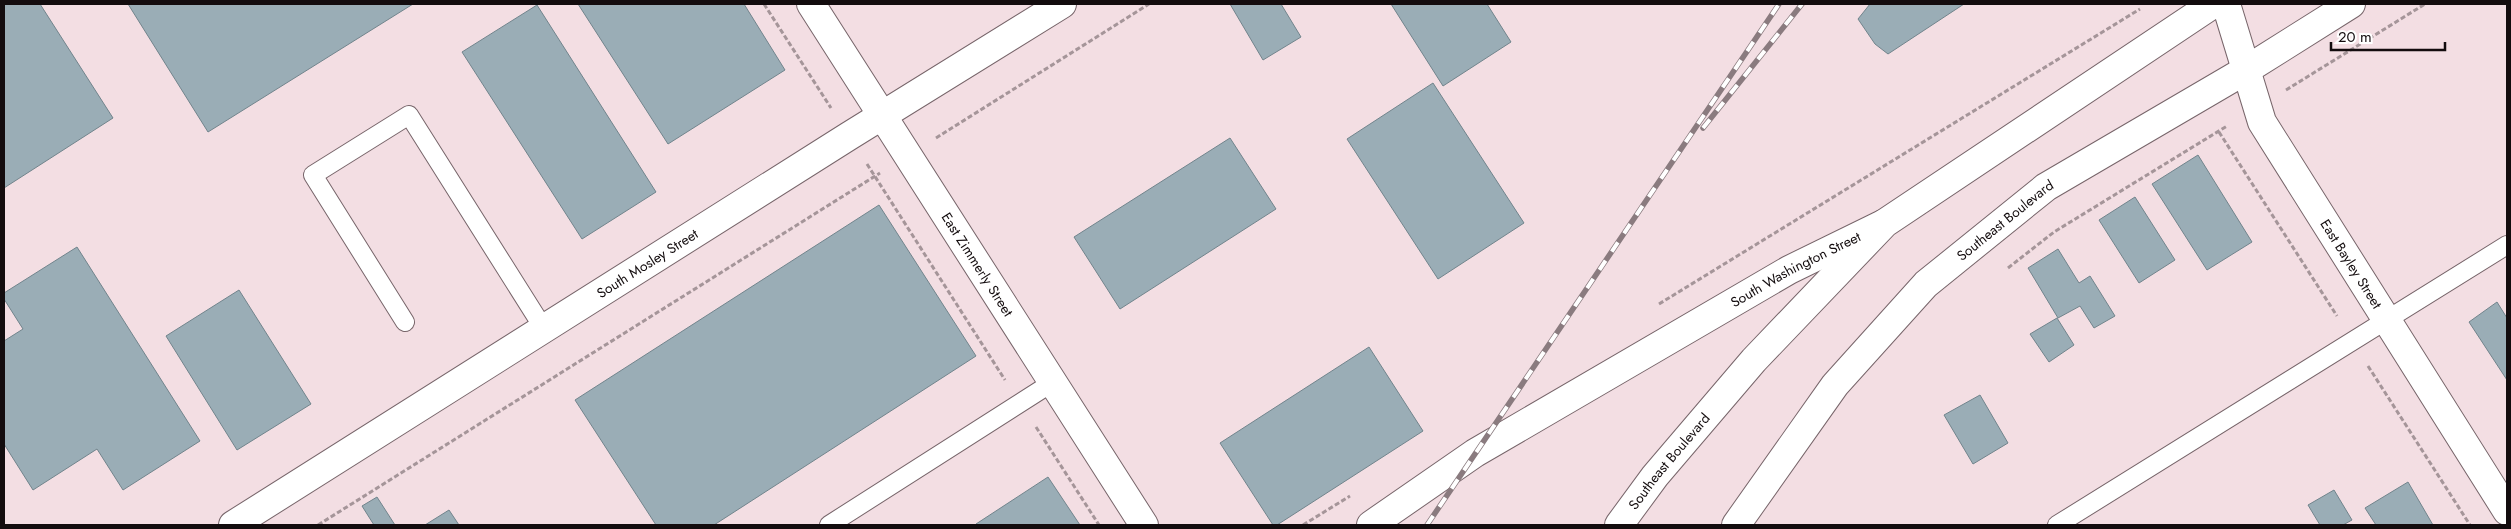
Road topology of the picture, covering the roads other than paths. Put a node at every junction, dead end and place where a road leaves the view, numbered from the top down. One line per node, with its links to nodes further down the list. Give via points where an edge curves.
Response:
1 (812, 4): 7 (street, East Zimmerly Street)
2 (1062, 4): 7 (street, South Mosley Street)
3 (2213, 4): 8 (street, South Washington Street)
4 (2226, 4): 6 (street, East Bayley Street)
5 (2352, 4): 6 (street, Southeast Boulevard)
6 (2246, 70): 10 (street, East Bayley Street, via 2262,122); 15 (street, Southeast Boulevard, via 2046,187 1926,284 1835,385)
7 (883, 114): 12 (street, South Mosley Street); 13 (street, East Zimmerly Street)
8 (1885, 223): 19 (street, South Washington Street, via 1789,270 1492,443); 20 (street, Southeast Boulevard, via 1754,360)
9 (2507, 245): 10 (lane)
10 (2387, 320): 14 (street, East Bayley Street); 21 (lane)
11 (405, 322): 12 (lane, via 313,175 409,115)
12 (544, 329): 16 (street, South Mosley Street)
13 (1053, 382): 17 (lane); 18 (street, East Zimmerly Street)
14 (2507, 511)
15 (1736, 522)
16 (233, 525)
17 (828, 525)
18 (1144, 525)
19 (1371, 525)
20 (1619, 525)
21 (2057, 525)

